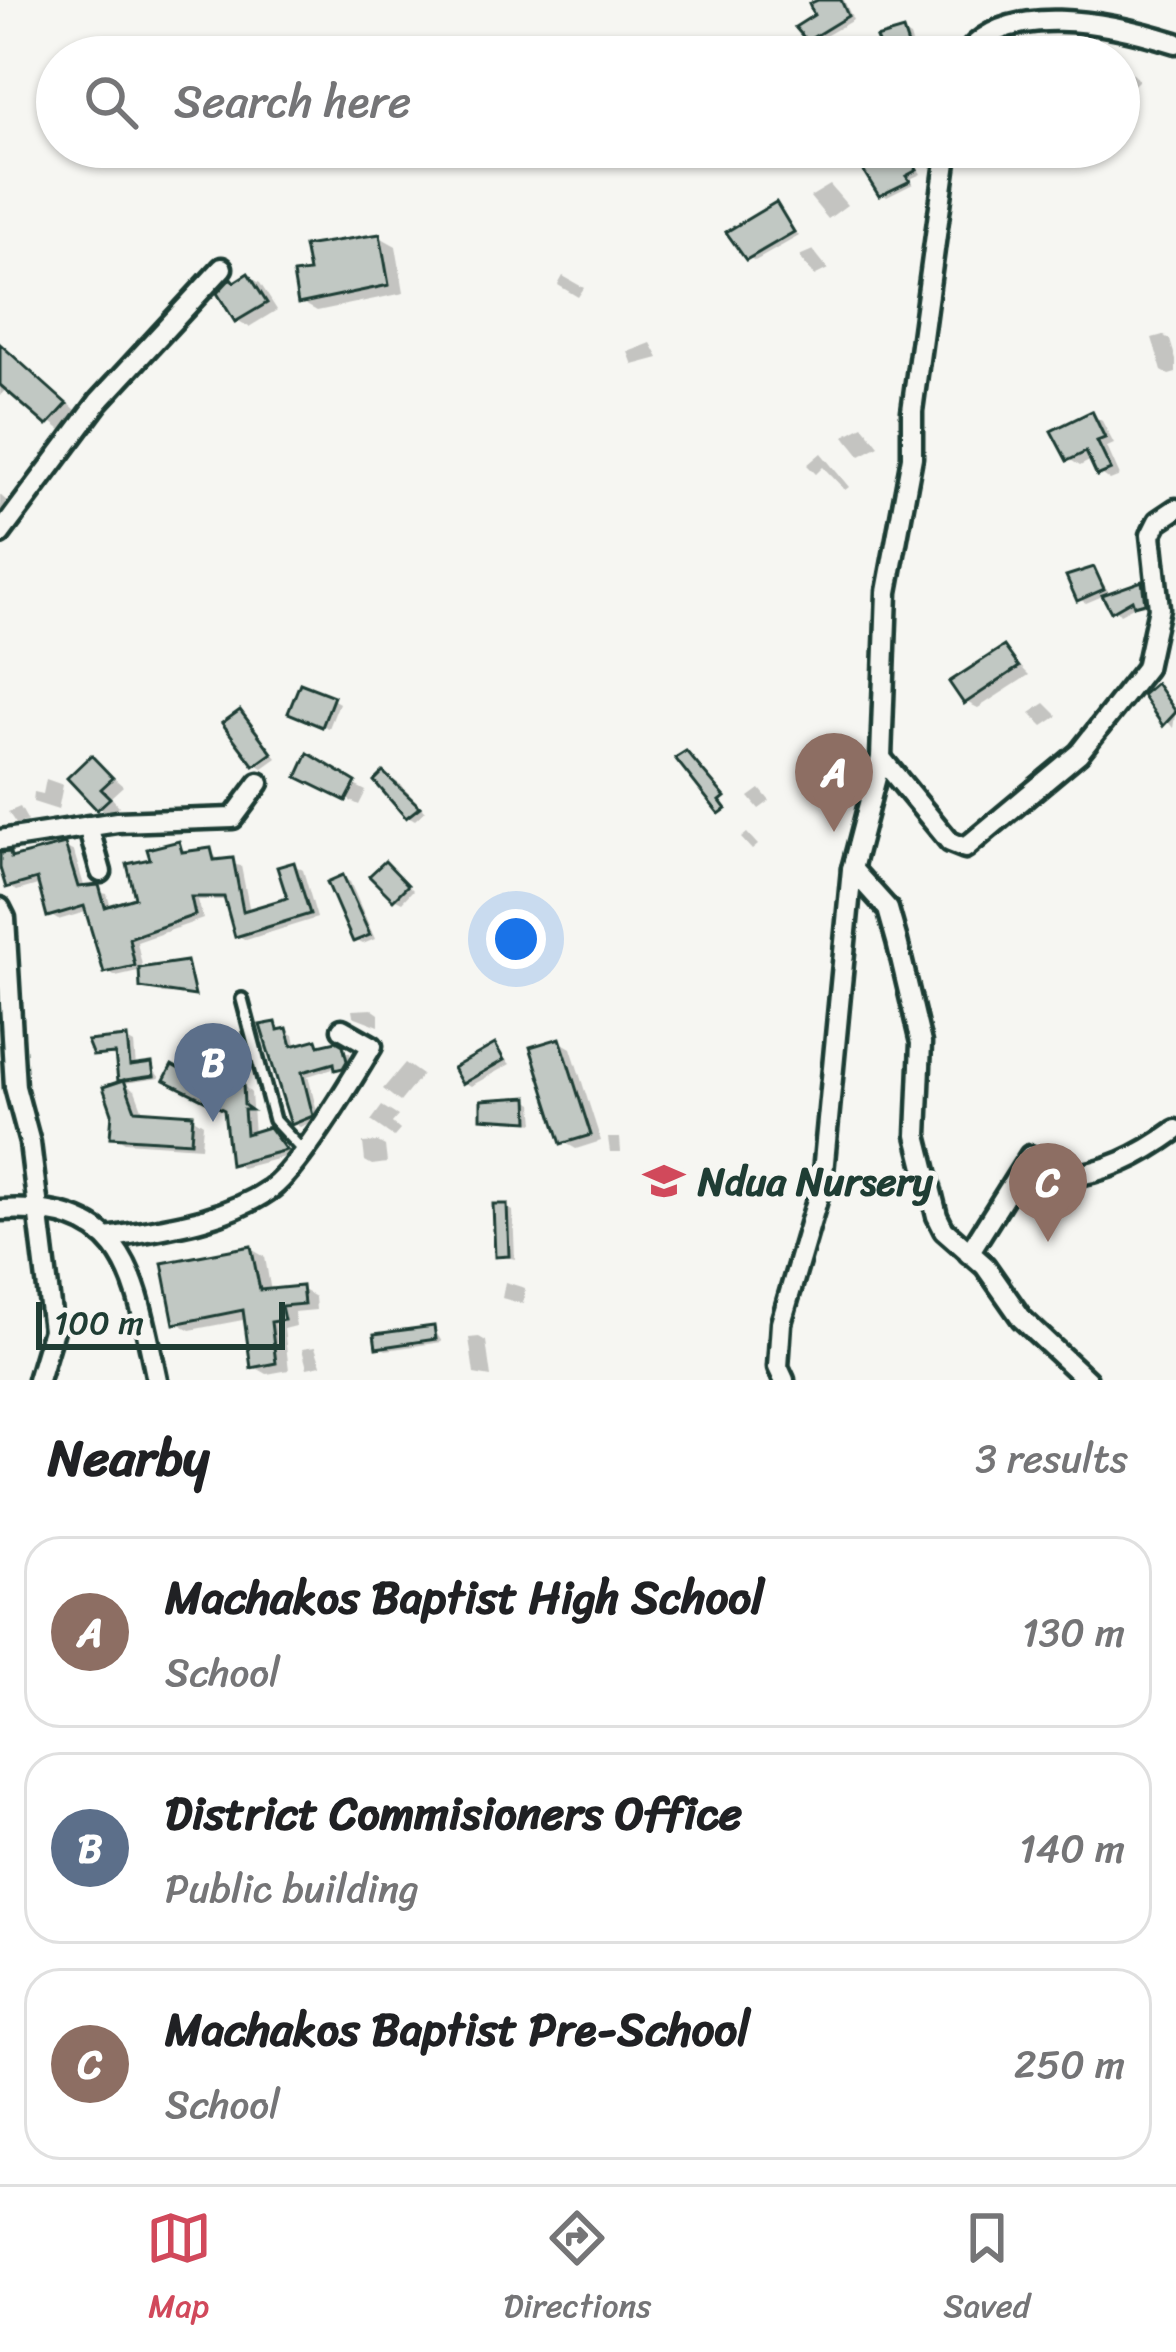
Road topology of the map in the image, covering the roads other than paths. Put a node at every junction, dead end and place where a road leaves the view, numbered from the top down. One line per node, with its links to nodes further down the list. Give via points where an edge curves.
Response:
1 (1029, 3): 2 (street, via 990,20); 3 (street)
2 (979, 36)
3 (1176, 44)
4 (945, 168): 8 (street, via 912,457 887,592)
5 (222, 268): 7 (street, via 99,401)
6 (1176, 509): 8 (street, via 1151,535 1159,608 1146,668 1079,753 999,825 965,848 950,842)
7 (0, 534)
8 (881, 758): 12 (street)
9 (259, 783): 10 (street, via 233,818)
10 (88, 826): 11 (street); 13 (street)
11 (0, 840)
12 (852, 869): 23 (street, via 888,909 921,1042 917,1135 937,1216); 26 (street, via 822,1184 781,1323)
13 (101, 872)
14 (0, 908): 15 (street)
15 (3, 956): 20 (street)
16 (242, 999): 19 (lane, via 274,1120)
17 (342, 1029): 19 (street, via 372,1046)
18 (1176, 1130): 23 (street, via 1098,1173 1061,1178 1030,1156)
19 (302, 1149): 22 (street, via 273,1189 212,1218)
20 (34, 1208): 21 (street); 22 (street, via 89,1220); 24 (street, via 52,1330)
21 (0, 1210)
22 (108, 1238): 25 (street, via 140,1302)
23 (968, 1253): 27 (street)
24 (38, 1380)
25 (157, 1380)
26 (784, 1380)
27 (1087, 1380)

